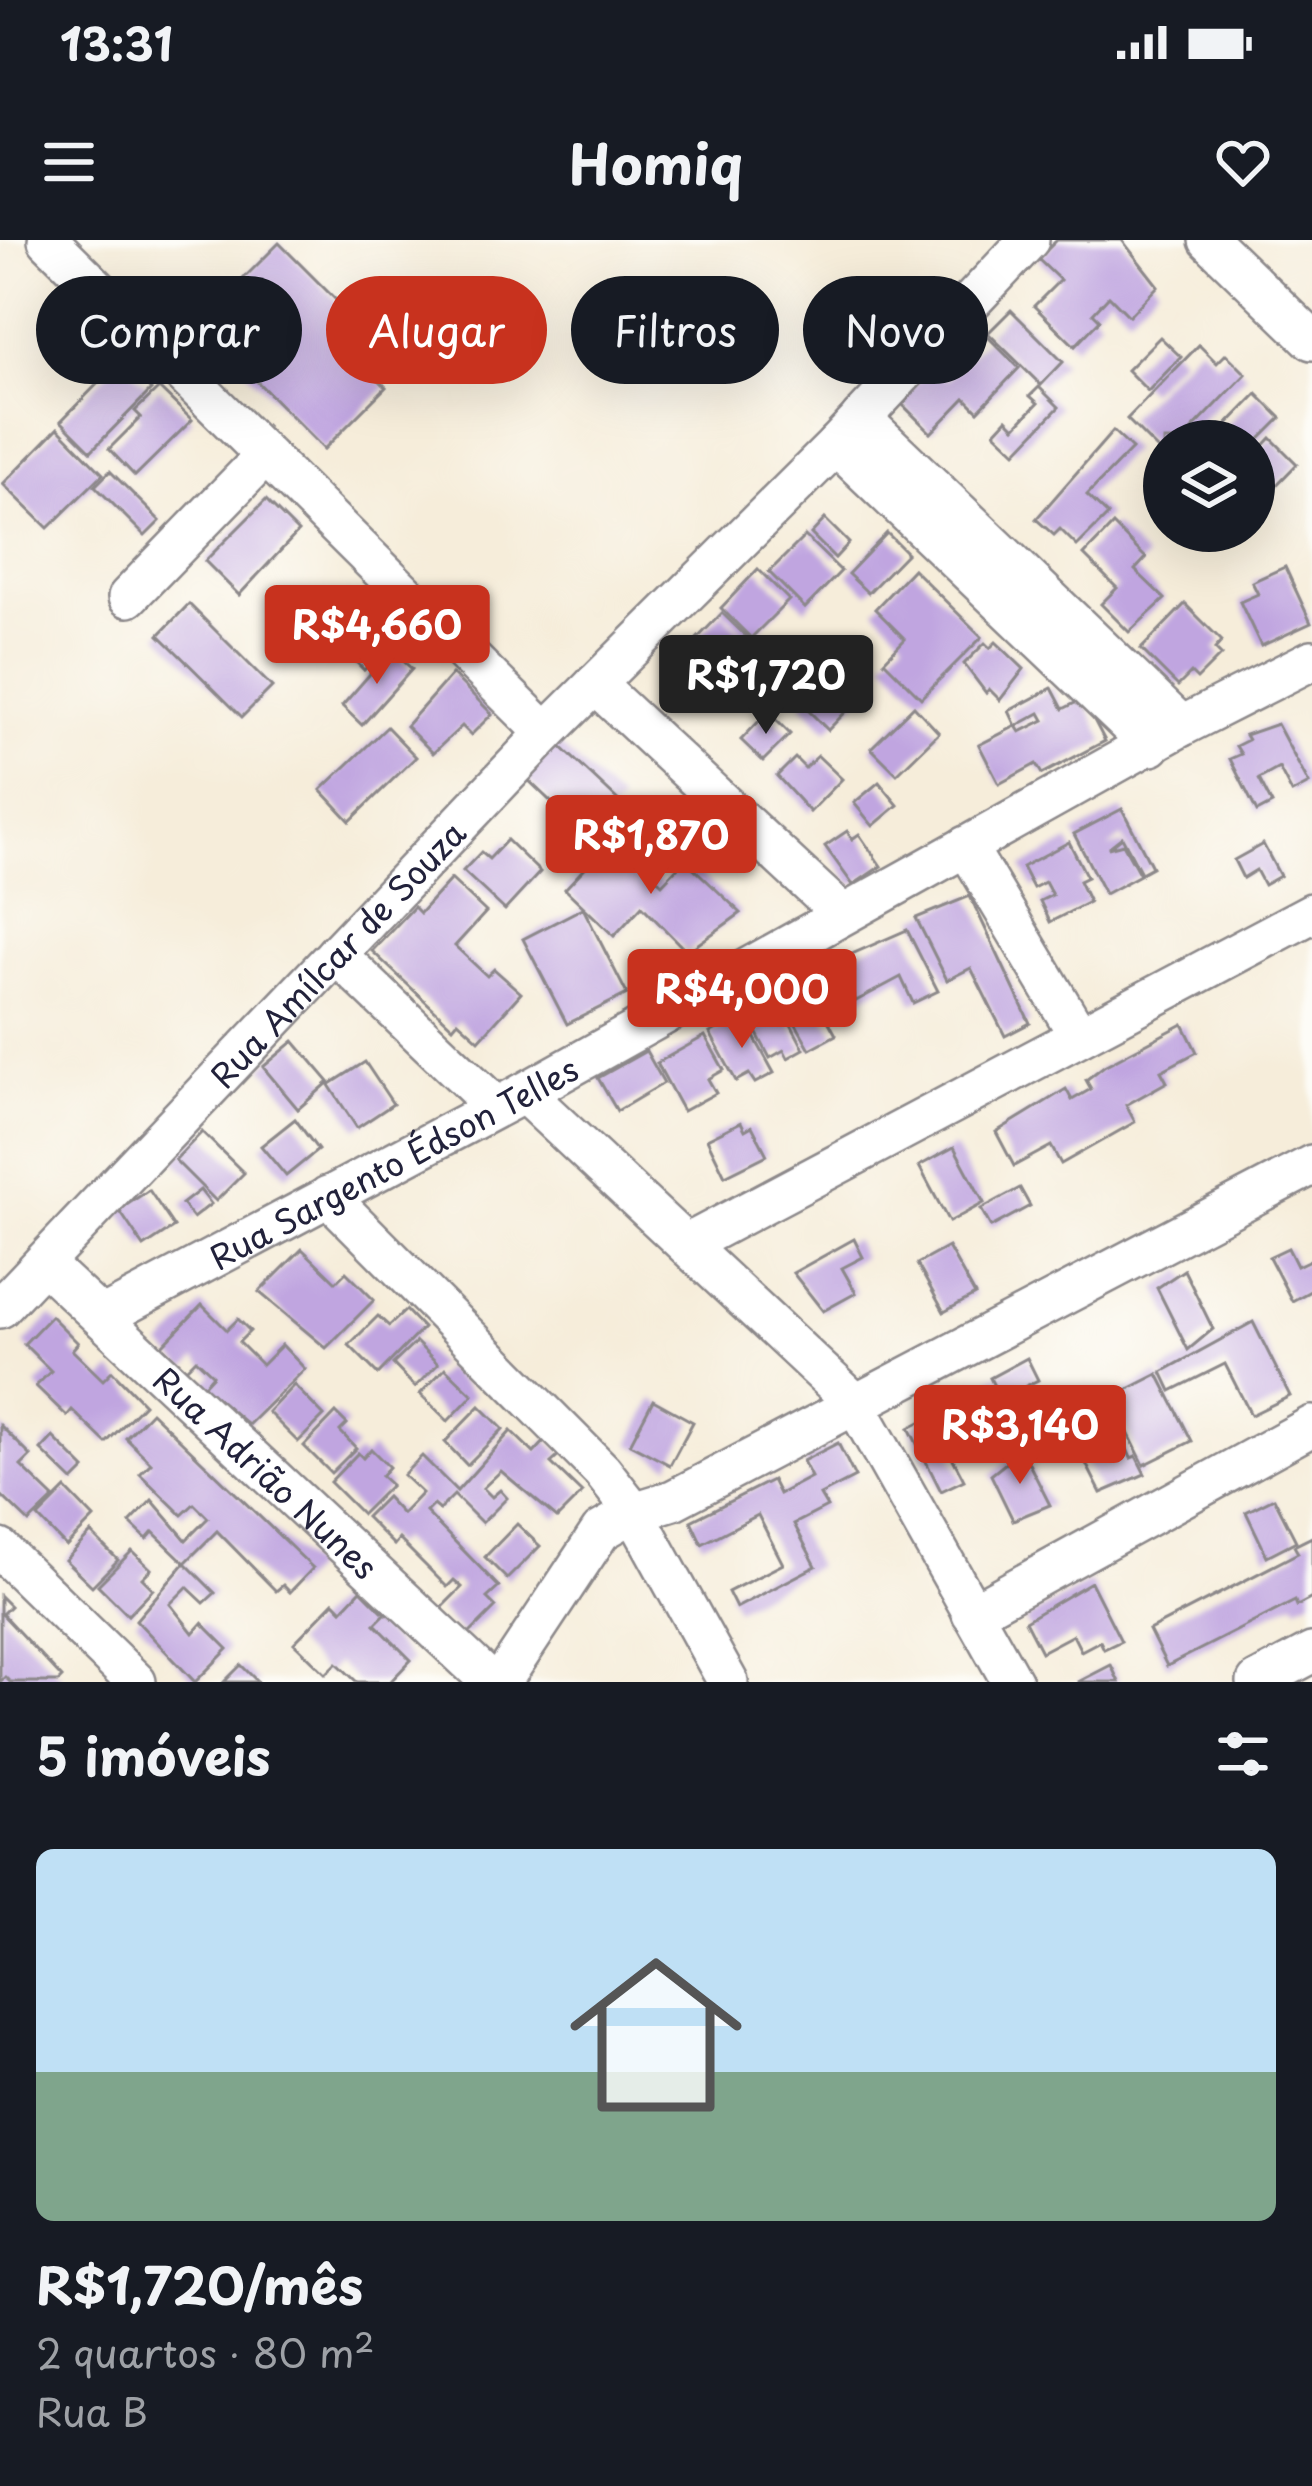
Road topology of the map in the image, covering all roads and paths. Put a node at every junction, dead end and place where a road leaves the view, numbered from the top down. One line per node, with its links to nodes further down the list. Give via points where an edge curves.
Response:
1 (48, 240): 6 (street)
2 (1030, 240): 5 (street, Rua Amílcar de Souza)
3 (1220, 243): 4 (street)
4 (1312, 340)
5 (849, 431): 9 (street, Rua Amílcar de Souza); 11 (street)
6 (265, 456): 7 (street); 10 (street)
7 (128, 597)
8 (1312, 660): 11 (street, Rua Sargento Édson Telles)
9 (595, 684): 10 (street, Rua Amílcar de Souza); 14 (street)
10 (546, 733): 15 (street, Rua Amílcar de Souza)
11 (1166, 736): 12 (street, Rua Sargento Édson Telles)
12 (966, 846): 14 (street, Rua Sargento Édson Telles); 16 (street)
13 (1312, 913): 16 (street)
14 (842, 914): 17 (street, Rua Sargento Édson Telles)
15 (336, 954): 17 (street); 21 (street, Rua Amílcar de Souza)
16 (1078, 1034): 20 (street)
17 (510, 1100): 19 (street, Rua Sargento Édson Telles); 20 (street)
18 (1312, 1165): 24 (street)
19 (328, 1196): 23 (street, Rua Sargento Édson Telles); 26 (street)
20 (689, 1243): 24 (street)
21 (43, 1262): 22 (street, Rua Amílcar de Souza); 23 (street, Rua Adrião Nunes)
22 (0, 1308)
23 (102, 1317): 31 (street, Rua Adrião Nunes)
24 (854, 1402): 26 (street, via 674,1500); 28 (street)
25 (1312, 1426): 28 (street)
26 (634, 1512): 32 (street, via 601,1531); 33 (street)
27 (0, 1549): 30 (street)
28 (972, 1612): 34 (street)
29 (1312, 1653): 35 (street)
30 (136, 1682)
31 (491, 1682)
32 (501, 1682)
33 (728, 1682)
34 (1012, 1682)
35 (1257, 1682)

